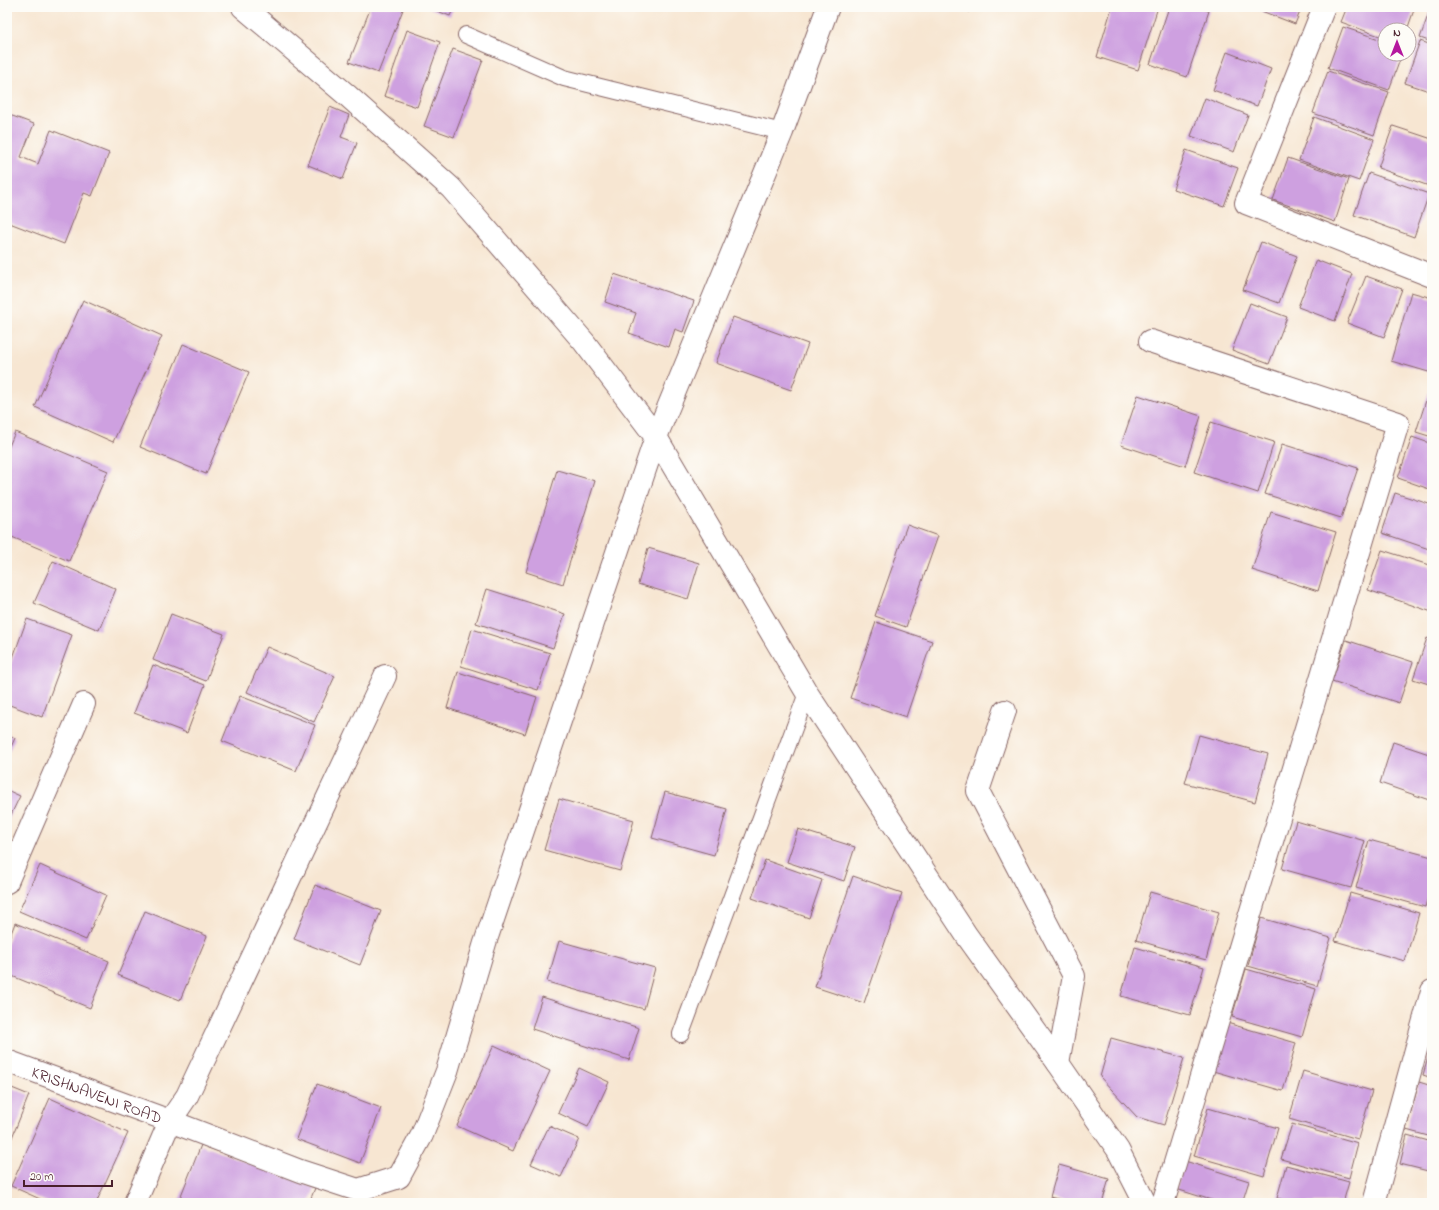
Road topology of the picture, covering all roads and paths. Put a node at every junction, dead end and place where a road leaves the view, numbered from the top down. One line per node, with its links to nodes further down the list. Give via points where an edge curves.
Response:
1 (243, 7): 8 (street, via 451,188 584,342)
2 (828, 7): 5 (street)
3 (1324, 7): 6 (street, via 1246,202)
4 (466, 35): 5 (lane, via 564,78)
5 (782, 132): 8 (street)
6 (1431, 274)
7 (1150, 341): 21 (street, via 1398,423)
8 (656, 437): 10 (street); 18 (street, via 488,935 447,1071 422,1135 399,1177 358,1190 300,1171)
9 (385, 676): 18 (street, via 187,1096)
10 (807, 693): 15 (lane); 17 (street, via 967,936)
11 (84, 704): 13 (street)
12 (1005, 711): 17 (street, via 978,791 1074,976)
13 (7, 882)
14 (1432, 991): 22 (street)
15 (681, 1034)
16 (7, 1061): 18 (street, KRISHNAVENI ROAD)
17 (1058, 1063): 20 (street, via 1118,1150)
18 (170, 1121): 19 (street, KRISHNAVENI ROAD)
19 (136, 1203)
20 (1144, 1203)
21 (1163, 1203)
22 (1374, 1203)

